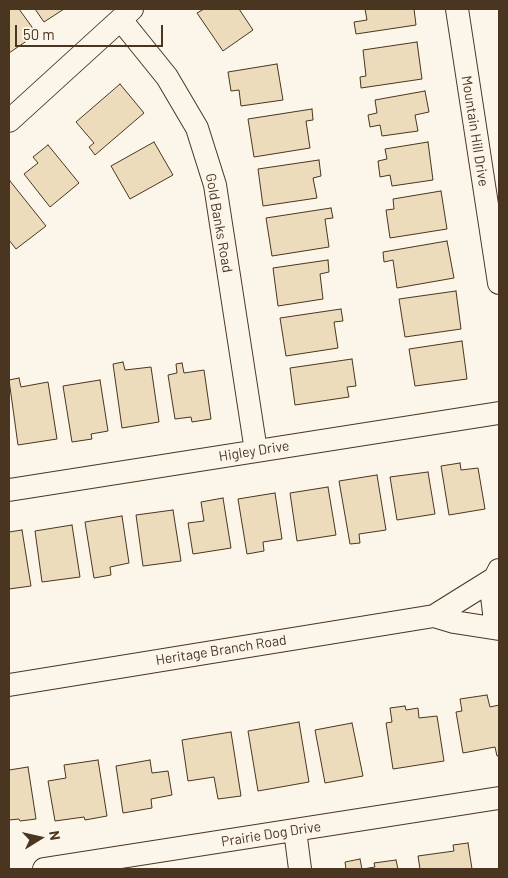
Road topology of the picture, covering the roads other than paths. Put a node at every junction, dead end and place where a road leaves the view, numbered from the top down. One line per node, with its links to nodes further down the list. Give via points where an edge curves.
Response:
1 (456, 9): 4 (street, Mountain Hill Drive)
2 (127, 14): 3 (street); 6 (street, Gold Banks Road, via 197,128 215,185)
3 (9, 121)
4 (499, 283)
5 (499, 413): 6 (street, Higley Drive)
6 (256, 451): 7 (street, Higley Drive)
7 (9, 490)
8 (497, 574): 9 (street, Heritage Branch Road); 10 (street, via 492,596)
9 (434, 616): 11 (street, Heritage Branch Road); 12 (street, Heritage Branch Road)
10 (499, 624)
11 (499, 629)
12 (9, 685)
13 (499, 798): 14 (street, Prairie Dog Drive)
14 (294, 830): 15 (street, Prairie Dog Drive); 16 (street)
15 (44, 869)
16 (300, 869)

